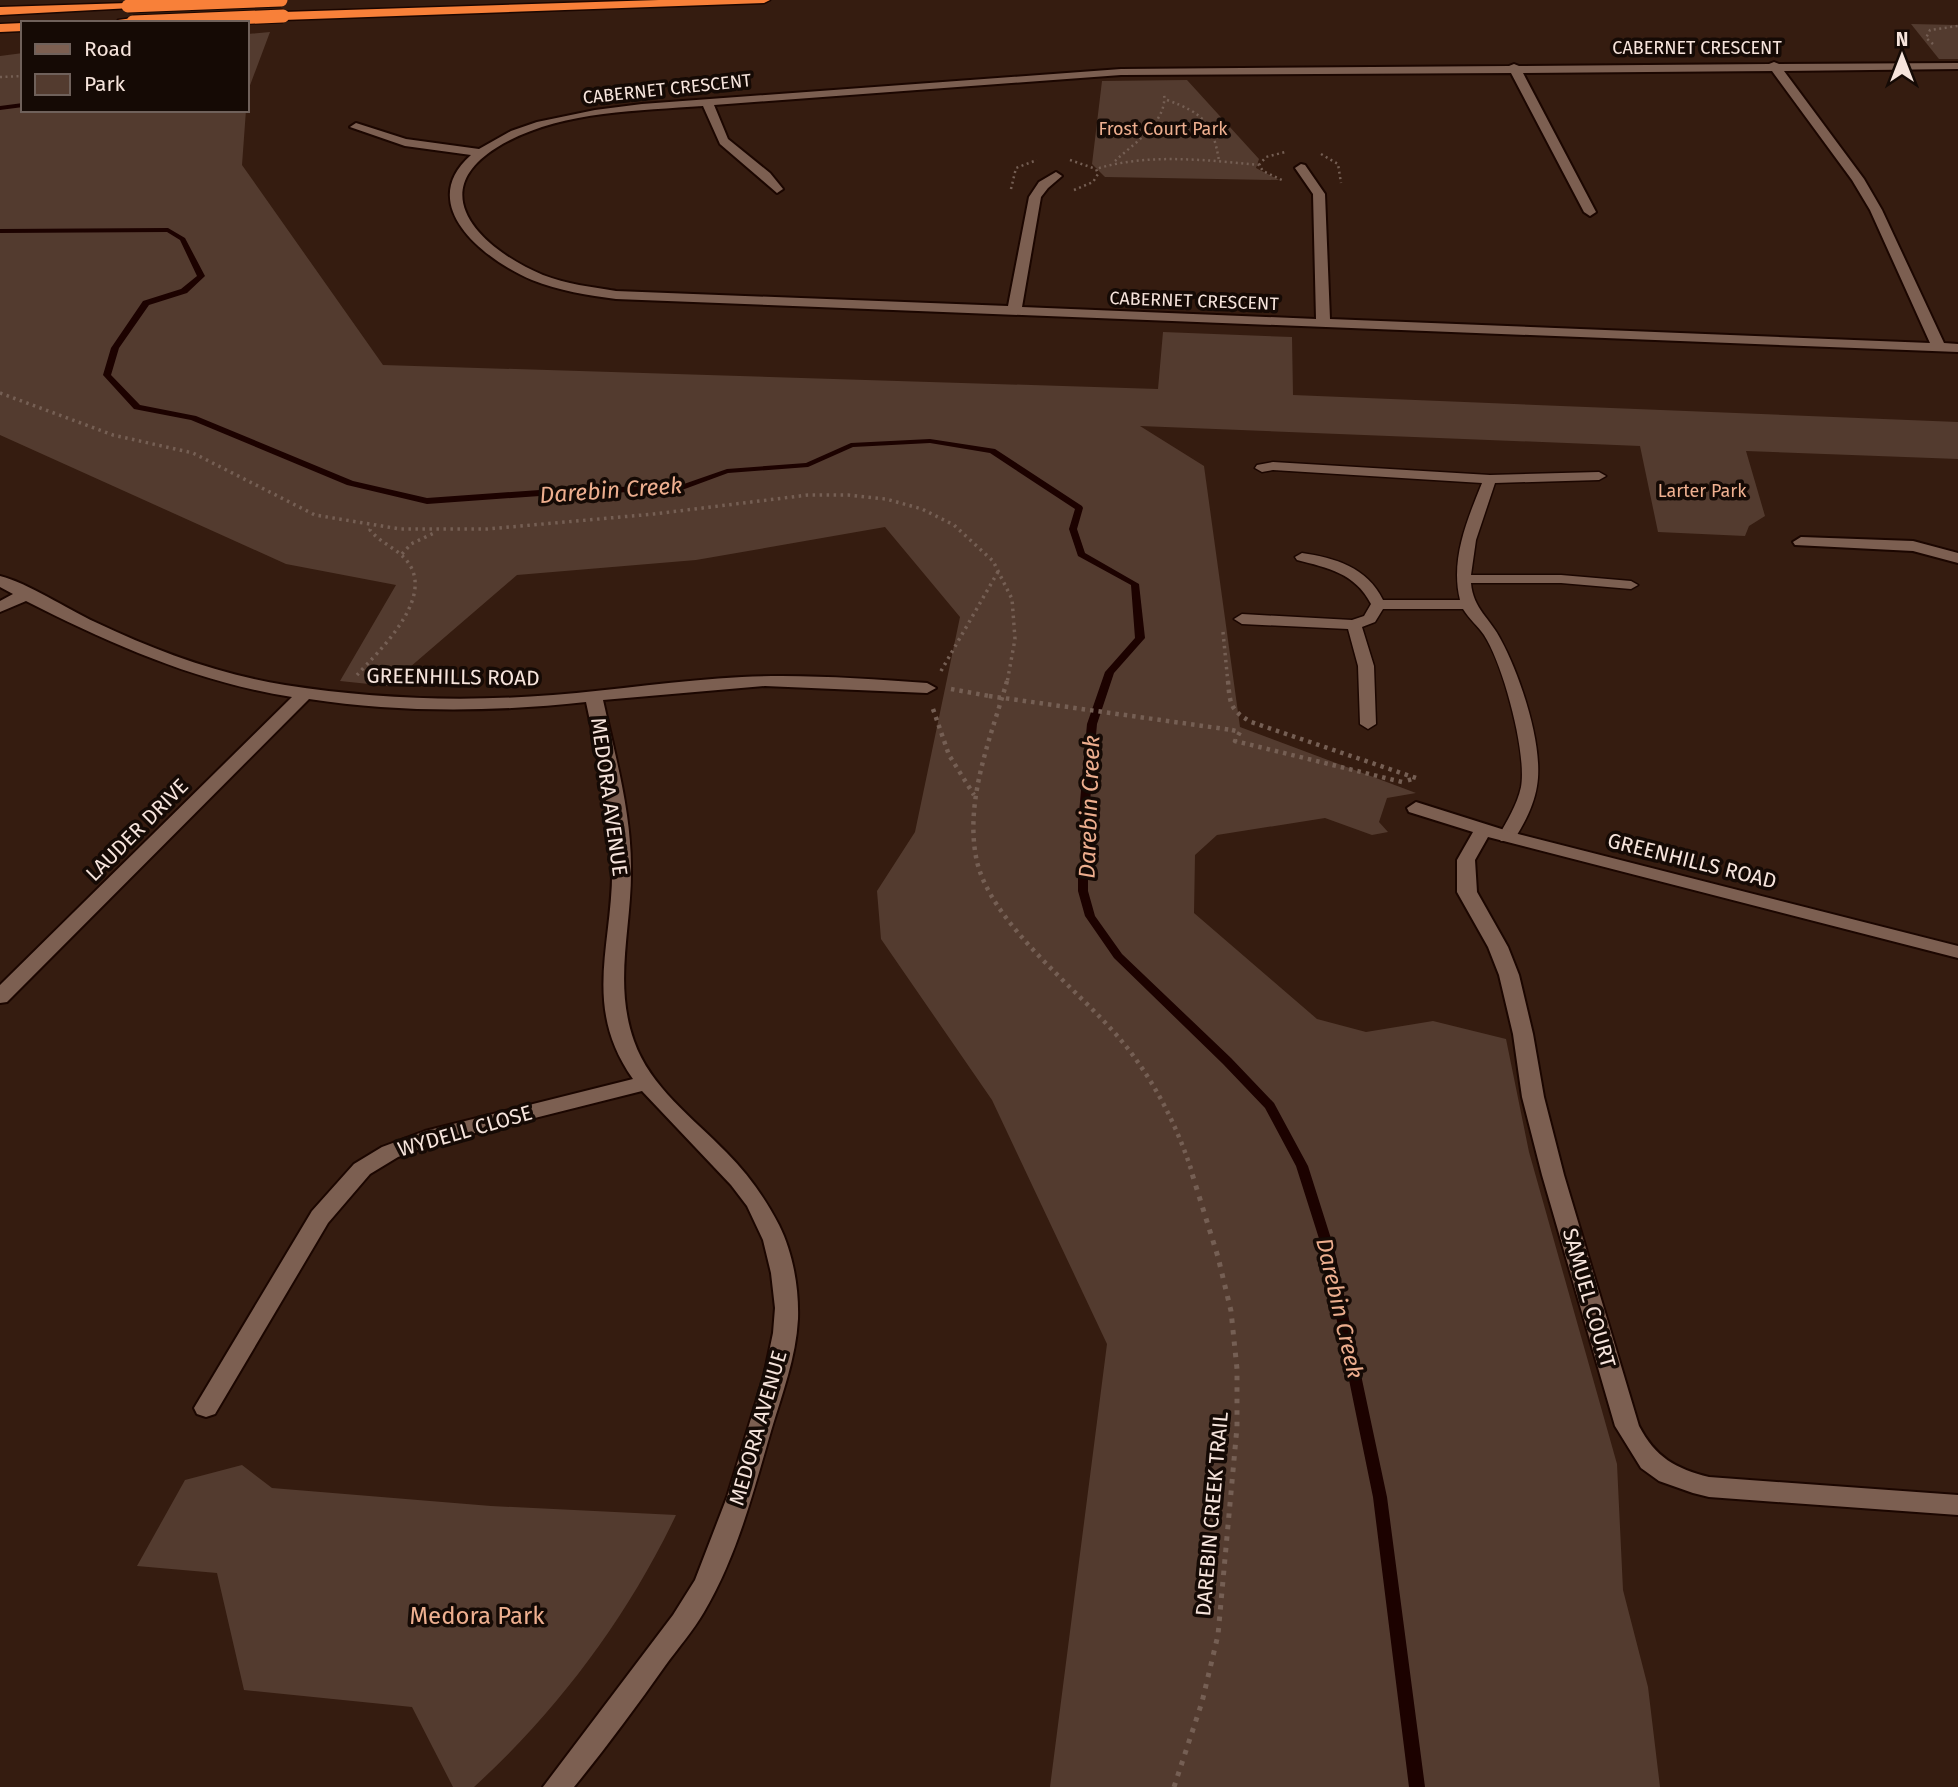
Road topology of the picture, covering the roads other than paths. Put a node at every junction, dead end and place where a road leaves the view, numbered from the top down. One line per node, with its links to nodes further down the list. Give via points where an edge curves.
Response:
1 (282, 0): 3 (highway, bridge)
2 (764, 0): 4 (highway, bridge)
3 (0, 11)
4 (159, 21)
5 (21, 27): 6 (highway)
6 (0, 28)
7 (1774, 65): 8 (street, CABERNET CRESCENT); 9 (street, CABERNET CRESCENT); 19 (street, via 1858,179)
8 (1958, 66)
9 (1514, 68): 10 (street, CABERNET CRESCENT, via 1109,72); 16 (street)
10 (707, 102): 12 (street, CABERNET CRESCENT, via 583,115 531,129); 15 (street, via 727,145 761,169)
11 (356, 127): 12 (street, via 405,142)
12 (481, 153): 17 (street, CABERNET CRESCENT, via 456,180 454,204 461,216 522,271 565,286 647,298)
13 (1301, 168): 18 (street, via 1319,194)
14 (1056, 176): 17 (street, via 1035,197)
15 (777, 189)
16 (1590, 212)
17 (1014, 312): 18 (street, CABERNET CRESCENT)
18 (1323, 324): 19 (street, CABERNET CRESCENT)
19 (1939, 347): 20 (street, CABERNET CRESCENT)
20 (1958, 348)
21 (1262, 468): 23 (lane)
22 (1598, 476): 23 (lane)
23 (1490, 479): 27 (lane, via 1468,537)
24 (1801, 542): 26 (street, via 1913,546)
25 (1302, 557): 31 (lane, via 1341,566 1373,591)
26 (1958, 558)
27 (1464, 579): 29 (lane); 32 (lane)
28 (0, 581): 30 (street, GREENHILLS ROAD)
29 (1631, 585)
30 (26, 594): 33 (street); 37 (street, GREENHILLS ROAD, via 110,637 168,660 242,682)
31 (1378, 604): 32 (lane); 35 (lane, via 1370,619)
32 (1468, 605): 42 (lane, via 1494,639 1521,718 1530,778 1525,803)
33 (0, 607)
34 (1242, 619): 35 (lane)
35 (1354, 625): 39 (lane, via 1366,666)
36 (935, 688): 38 (street, GREENHILLS ROAD, via 744,682)
37 (304, 693): 38 (street, GREENHILLS ROAD, via 410,704); 44 (street, LAUDER DRIVE)
38 (594, 697): 45 (street, MEDORA AVENUE, via 622,861 611,968 613,1005 625,1045)
39 (1368, 724)
40 (1416, 808): 41 (street, GREENHILLS ROAD)
41 (1483, 830): 42 (street, GREENHILLS ROAD); 47 (street, SAMUEL COURT, via 1466,860 1467,892 1508,975 1553,1175 1637,1449 1656,1470 1675,1480 1709,1487)
42 (1507, 837): 43 (street, GREENHILLS ROAD)
43 (1958, 953)
44 (0, 997)
45 (645, 1083): 46 (street, WYDELL CLOSE, via 433,1136 390,1152 362,1169 320,1217); 48 (street, MEDORA AVENUE, via 732,1170 753,1199 770,1229 784,1275 786,1320 778,1368 741,1489 722,1548 695,1604 612,1720)
46 (206, 1408)
47 (1958, 1505)
48 (557, 1787)

